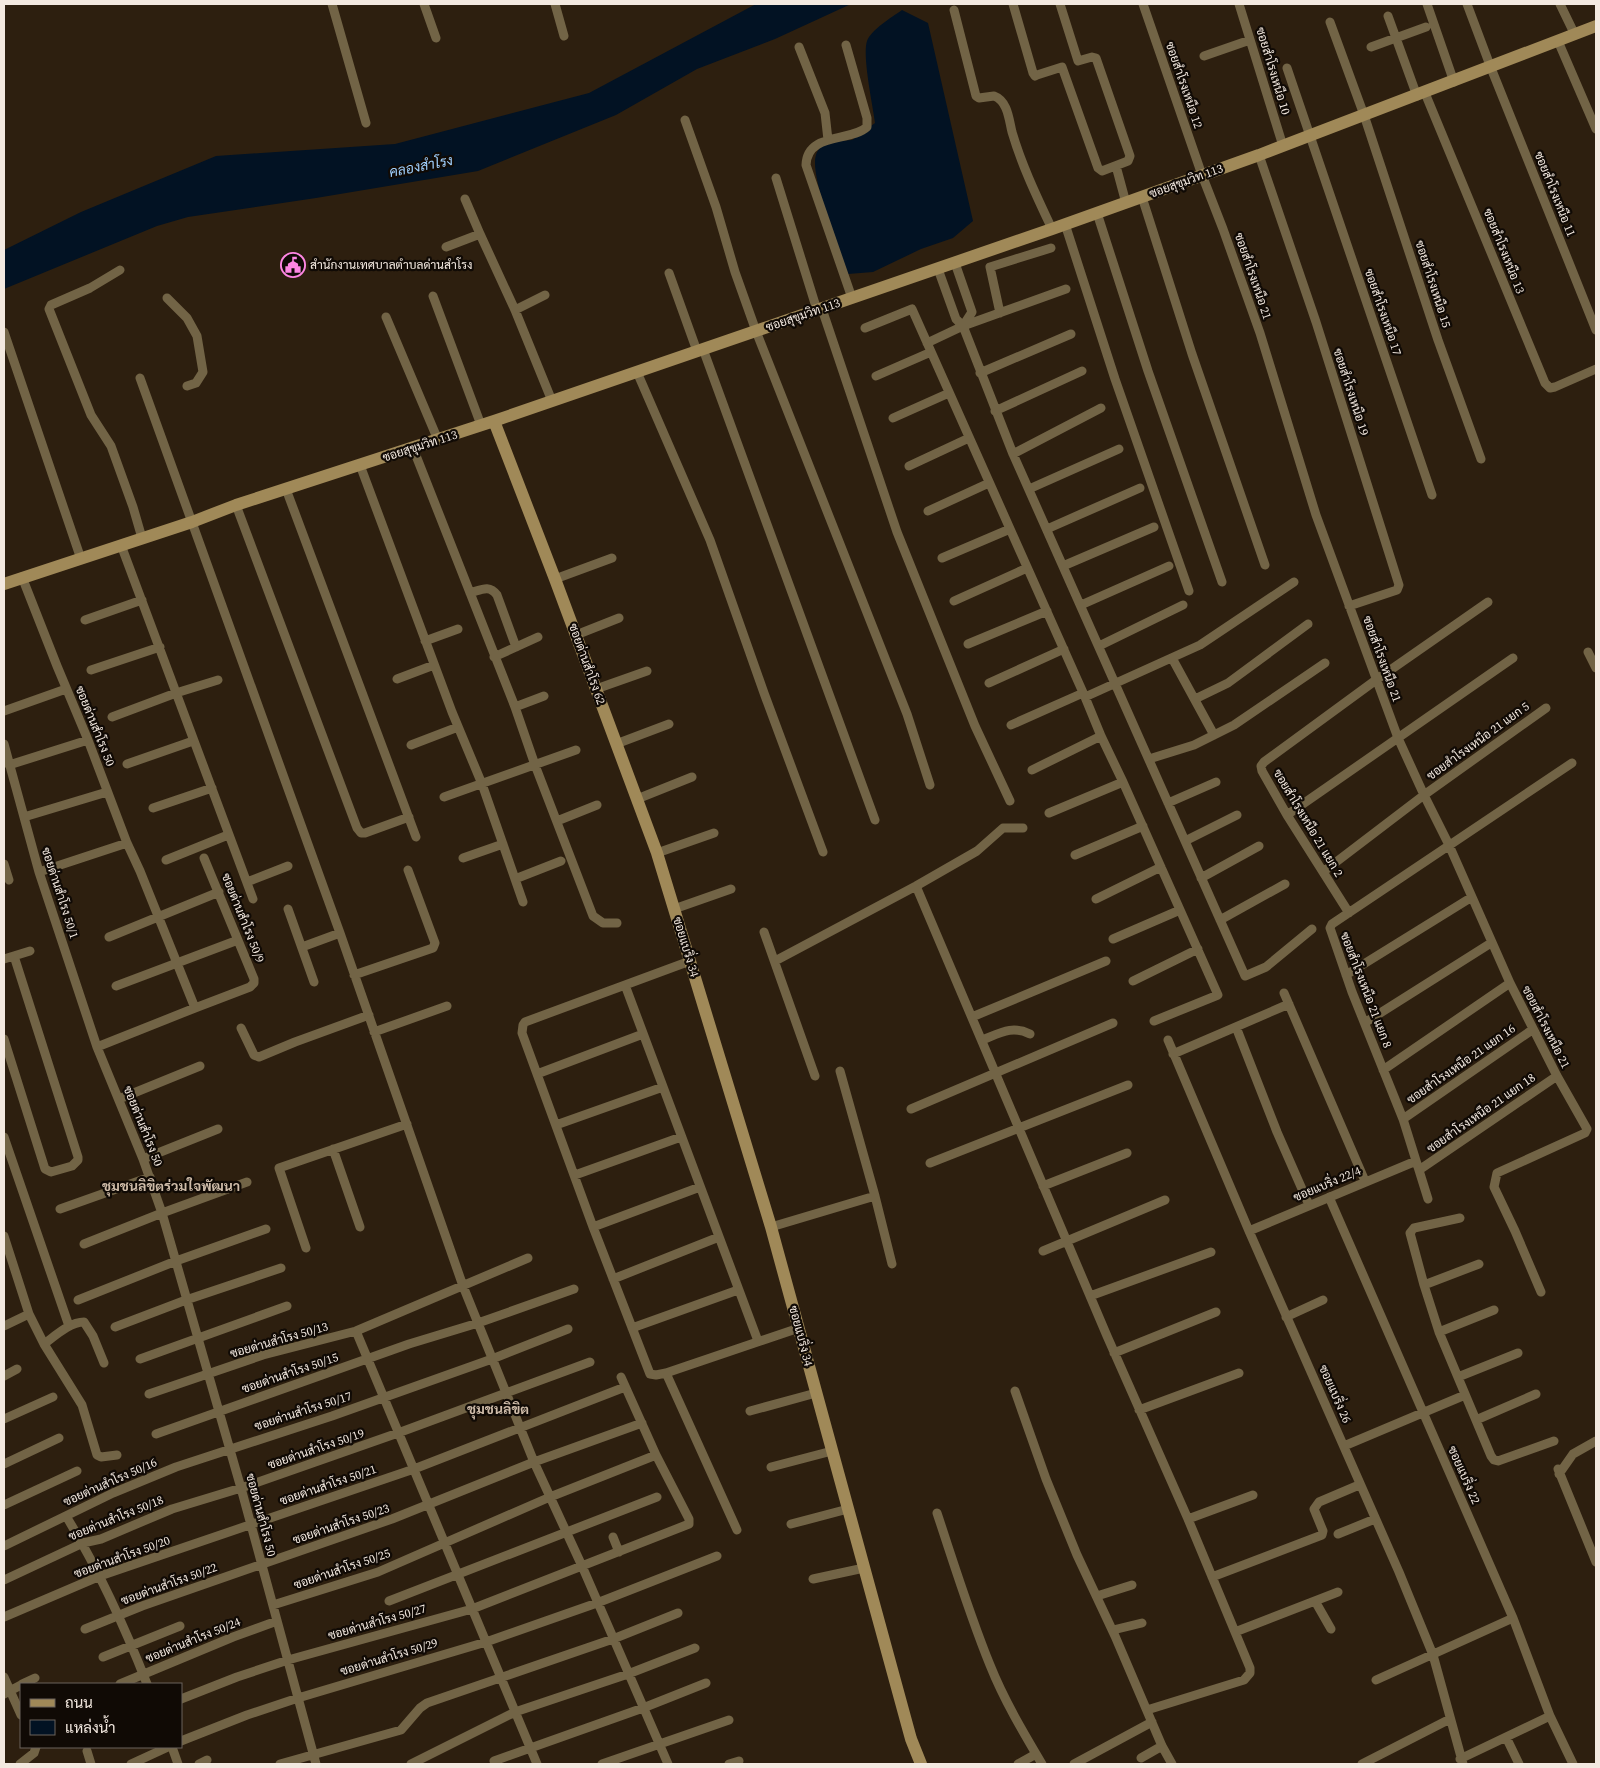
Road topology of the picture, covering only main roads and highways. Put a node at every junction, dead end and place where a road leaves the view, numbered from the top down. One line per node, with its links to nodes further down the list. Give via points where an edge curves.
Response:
1 (1596, 26): 2 (main road, ซอยสุขุมวิท 113, via 1126,203)
2 (488, 423): 3 (main road, ซอยสุขุมวิท 113); 4 (main road, ซอยด่านสำโรง 62, via 555,579 638,799)
3 (4, 584)
4 (674, 909): 5 (main road, ซอยแบริ่ง 34, via 771,1228 911,1739)
5 (921, 1764)

